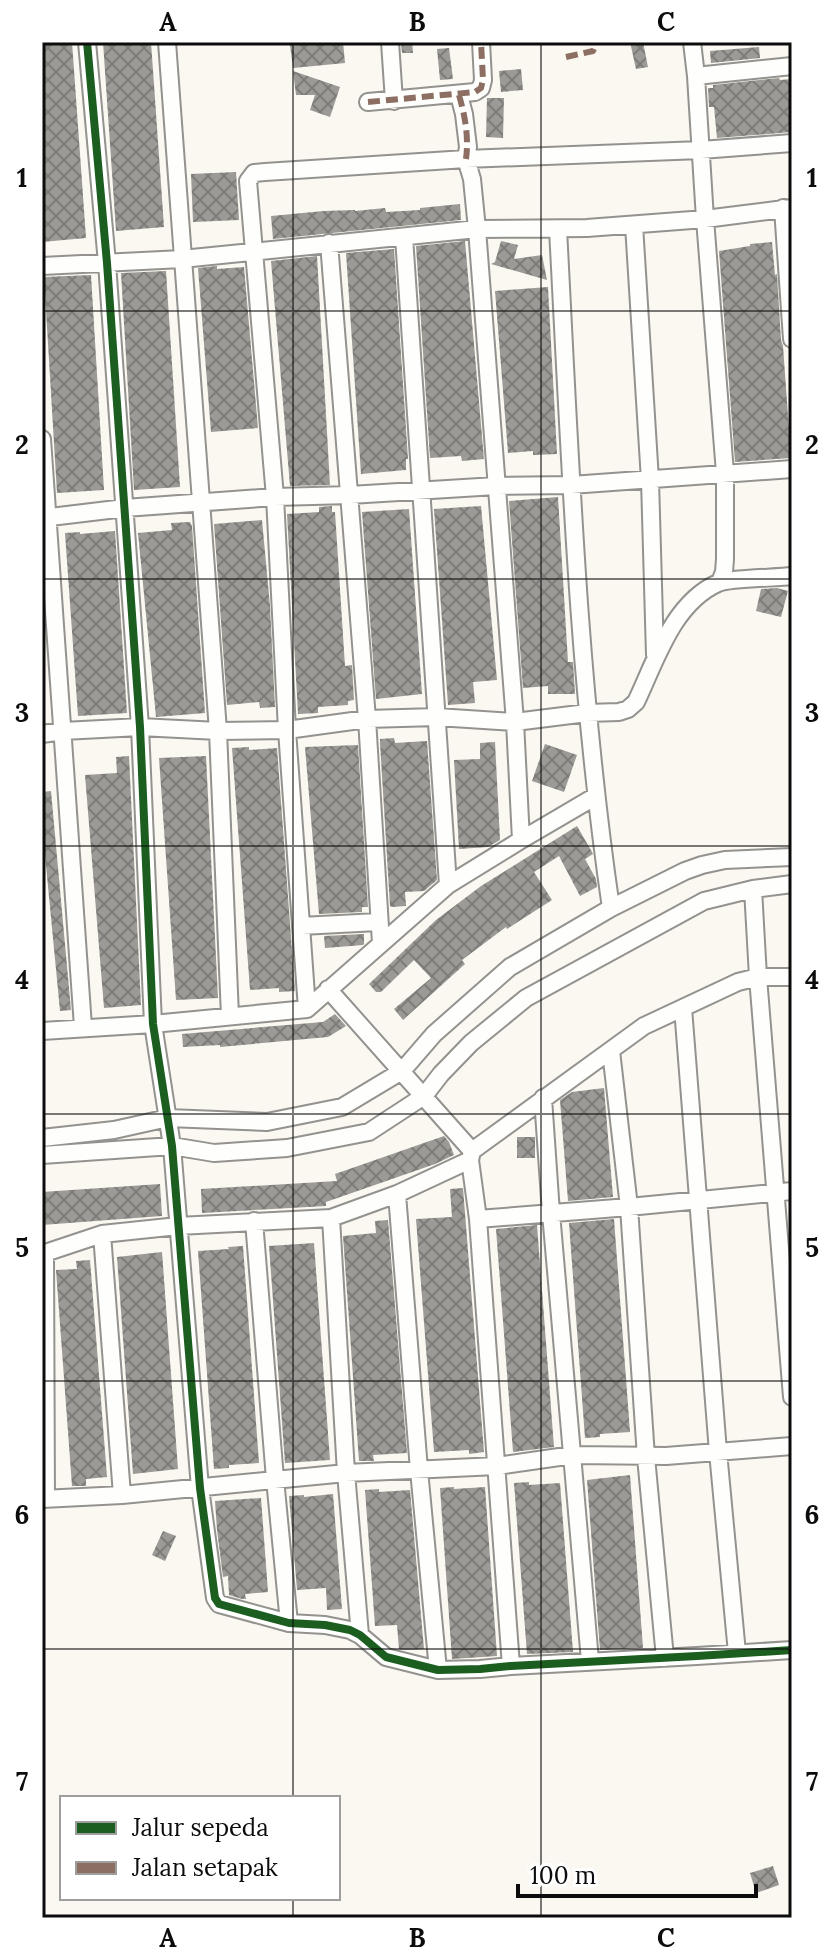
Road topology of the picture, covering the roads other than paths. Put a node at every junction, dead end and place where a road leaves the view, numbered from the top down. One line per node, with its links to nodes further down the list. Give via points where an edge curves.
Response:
1 (87, 42): 23 (street)
2 (167, 42): 22 (street)
3 (390, 42): 9 (street)
4 (481, 42): 8 (street, via 481,88)
5 (692, 42): 7 (street)
6 (792, 66): 7 (street)
7 (696, 76): 12 (street)
8 (459, 95): 9 (street); 13 (street)
9 (394, 101): 10 (street)
10 (368, 102)
11 (792, 143): 12 (street)
12 (701, 150): 13 (street); 15 (street)
13 (466, 159): 17 (street); 21 (street, via 254,173 248,181)
14 (787, 208): 15 (street); 25 (street)
15 (705, 219): 16 (street); 28 (street)
16 (634, 225): 18 (street); 29 (street)
17 (477, 229): 18 (street); 19 (street); 31 (street)
18 (558, 229): 30 (street)
19 (404, 237): 20 (street); 32 (street)
20 (329, 243): 21 (street); 33 (street)
21 (254, 250): 22 (street); 34 (street)
22 (182, 259): 23 (street); 35 (street)
23 (107, 263): 24 (street); 36 (street)
24 (42, 266)
25 (792, 339)
26 (42, 439): 37 (street)
27 (792, 469): 28 (street)
28 (725, 473): 29 (street); 39 (street)
29 (650, 480): 30 (street); 40 (street)
30 (571, 485): 31 (street); 41 (street)
31 (496, 486): 32 (street); 44 (street)
32 (421, 490): 33 (street); 42 (street)
33 (350, 495): 34 (street); 43 (street)
34 (275, 497): 35 (street); 46 (street)
35 (201, 503): 36 (street); 48 (street)
36 (125, 508): 37 (street); 45 (street)
37 (45, 518): 47 (street)
38 (792, 576): 39 (street)
39 (720, 582): 40 (street, via 685,606)
40 (656, 659): 41 (street, via 628,709)
41 (587, 713): 44 (street); 50 (street)
42 (437, 717): 43 (street); 44 (street); 54 (street)
43 (367, 719): 46 (street); 57 (street)
44 (515, 722): 51 (street)
45 (140, 727): 47 (street); 48 (street); 66 (street)
46 (287, 730): 48 (street); 58 (street)
47 (63, 731): 49 (street); 67 (street)
48 (218, 731): 65 (street)
49 (42, 734)
50 (596, 796): 51 (street); 56 (street)
51 (521, 840): 54 (street)
52 (792, 857): 56 (street, via 702,865)
53 (792, 884): 55 (street)
54 (448, 885): 59 (street)
55 (753, 889): 60 (street); 71 (street, via 704,901 526,998 471,1043)
56 (611, 908): 70 (street, via 510,967 434,1034)
57 (378, 922): 58 (street); 59 (street)
58 (301, 926): 64 (street)
59 (381, 943): 62 (street)
60 (758, 977): 61 (street); 63 (street); 78 (street)
61 (792, 977)
62 (328, 989): 64 (street); 70 (street)
63 (683, 1008): 69 (street, via 644,1026); 80 (street)
64 (307, 1009): 65 (street)
65 (230, 1016): 66 (street)
66 (153, 1024): 67 (street); 73 (street)
67 (83, 1027): 68 (street)
68 (42, 1031)
69 (611, 1051): 72 (street); 81 (street)
70 (402, 1071): 71 (street); 73 (street, via 342,1107 267,1122)
71 (424, 1096): 75 (street, via 369,1132 287,1148 214,1153); 77 (street)
72 (543, 1098): 77 (street); 82 (street)
73 (168, 1118): 74 (street); 75 (street)
74 (42, 1138)
75 (172, 1146): 76 (street); 86 (street)
76 (42, 1155)
77 (471, 1156): 79 (street); 84 (street)
78 (784, 1191): 80 (street); 89 (street)
79 (397, 1194): 83 (street); 95 (street)
80 (698, 1199): 81 (street); 91 (street)
81 (629, 1207): 82 (street); 93 (street)
82 (551, 1213): 84 (street); 92 (street)
83 (331, 1218): 85 (street); 96 (street)
84 (478, 1219): 94 (street)
85 (254, 1221): 86 (street); 97 (street)
86 (178, 1226): 87 (street); 98 (street)
87 (102, 1234): 88 (street); 99 (street)
88 (44, 1254): 100 (street)
89 (792, 1397)
90 (792, 1446): 91 (street)
91 (718, 1452): 93 (street); 104 (street)
92 (573, 1455): 93 (street); 94 (street); 106 (street)
93 (646, 1457): 105 (street)
94 (497, 1466): 95 (street); 107 (street)
95 (419, 1470): 96 (street); 108 (street)
96 (346, 1473): 97 (street); 102 (street)
97 (275, 1479): 98 (street); 101 (street)
98 (200, 1488): 99 (street); 101 (street, via 215,1598 219,1604)
99 (122, 1495): 100 (street)
100 (44, 1499)
101 (289, 1623): 102 (street, via 325,1625)
102 (360, 1635): 108 (street, via 386,1657)
103 (792, 1650): 104 (street)
104 (737, 1653): 105 (street)
105 (665, 1658): 106 (street)
106 (590, 1661): 107 (street)
107 (511, 1666): 108 (street)
108 (438, 1670)

